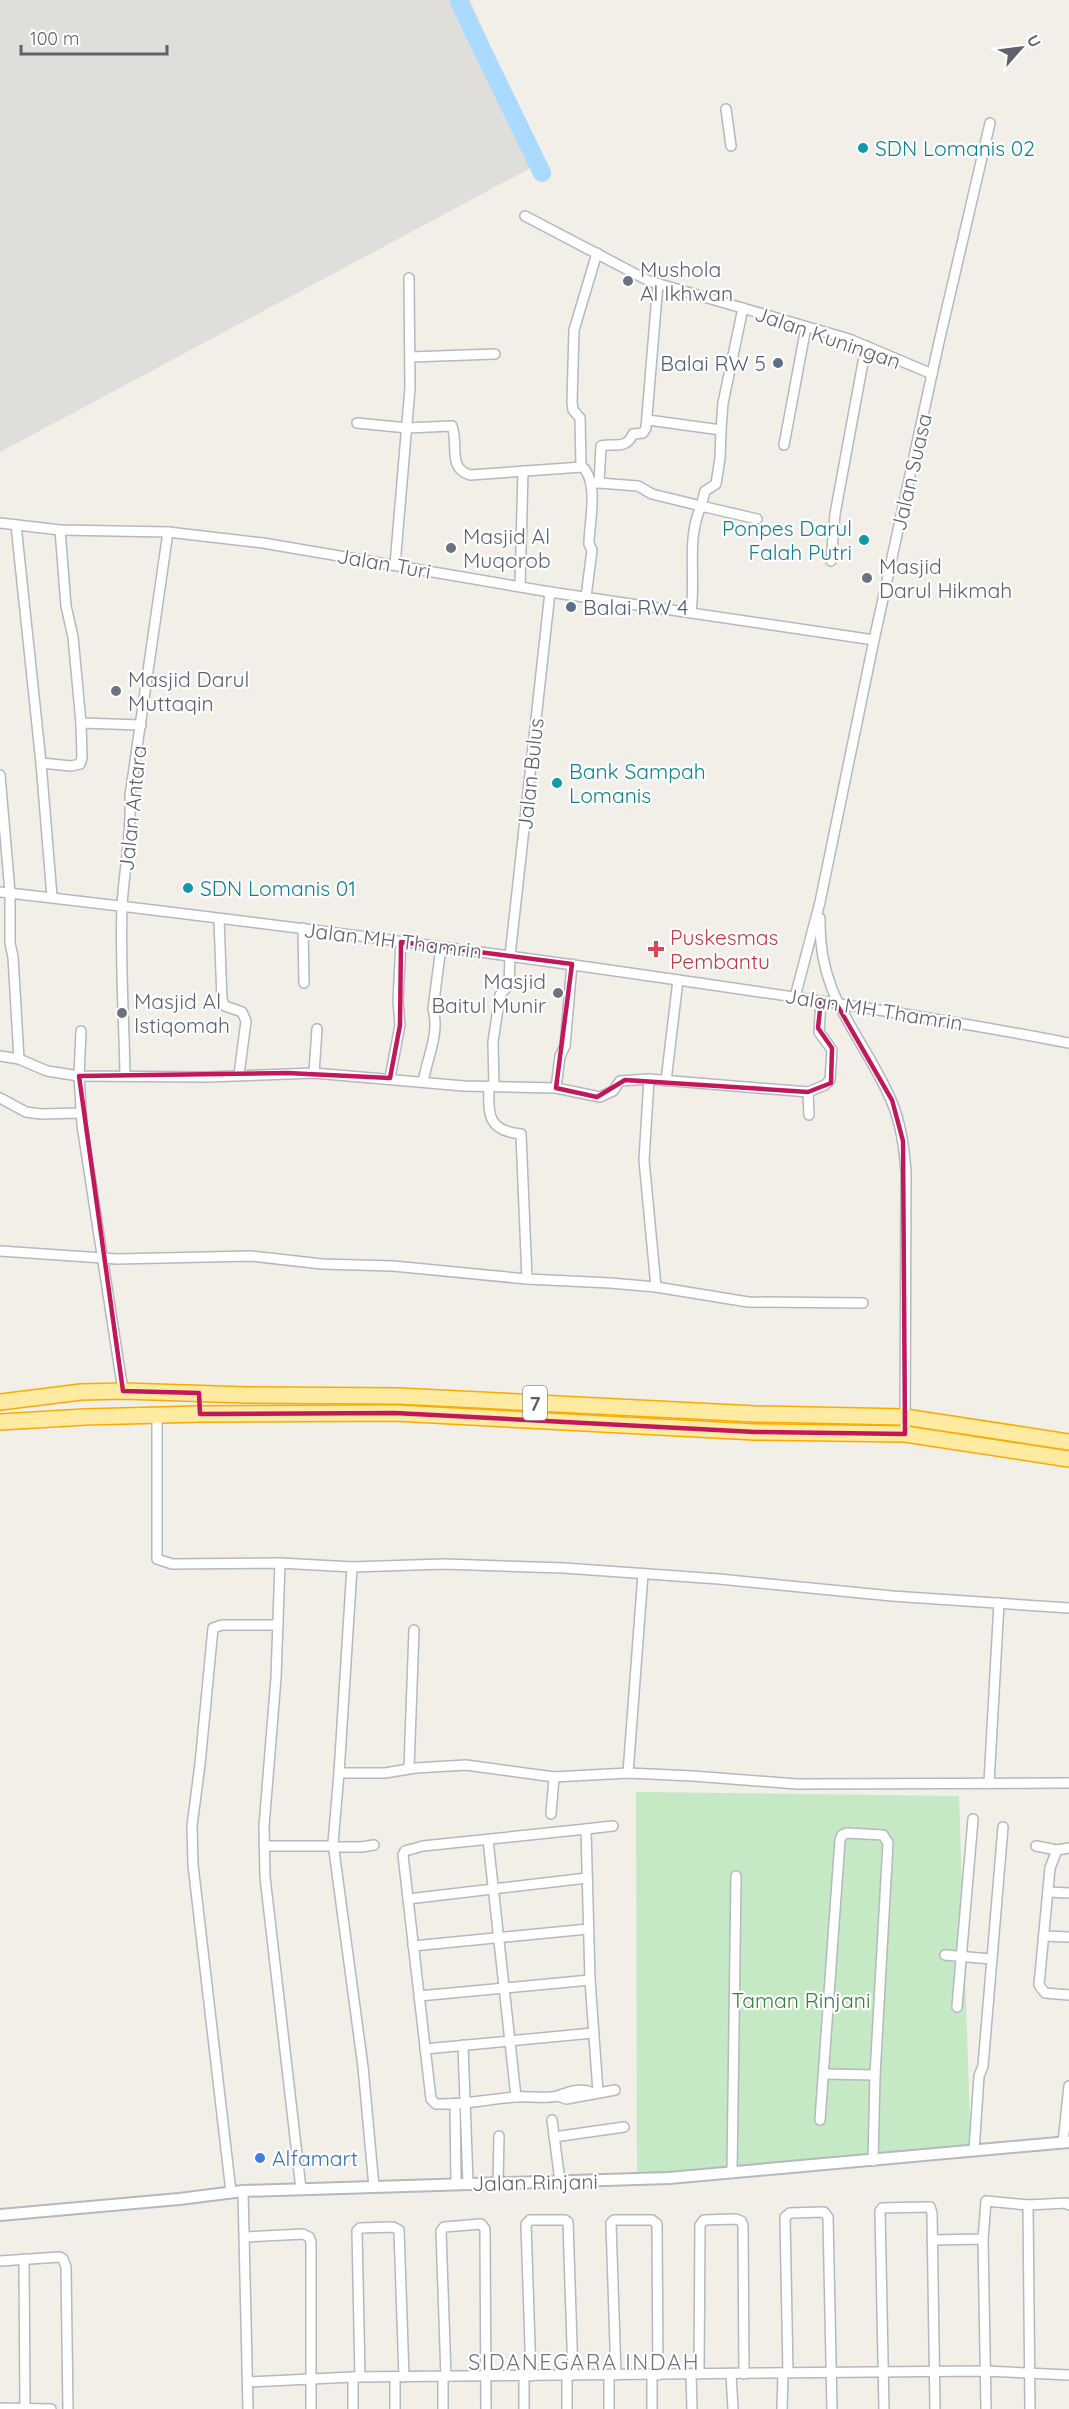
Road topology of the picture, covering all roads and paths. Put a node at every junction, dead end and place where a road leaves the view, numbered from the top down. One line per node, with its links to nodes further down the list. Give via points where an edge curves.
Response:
1 (726, 109): 3 (street)
2 (990, 123): 13 (street, Jalan Suasa)
3 (731, 146)
4 (525, 216): 5 (street, Jalan Kuningan)
5 (597, 253): 7 (street, Jalan Kuningan); 19 (street, via 572,341 572,402 580,418)
6 (409, 278): 12 (street)
7 (658, 283): 8 (street, Jalan Kuningan); 14 (street)
8 (742, 308): 9 (street, Jalan Kuningan); 17 (street)
9 (806, 327): 10 (street, Jalan Kuningan); 18 (street)
10 (866, 346): 13 (street, Jalan Kuningan); 28 (street, via 835,514)
11 (495, 354): 12 (street)
12 (410, 357): 16 (street)
13 (932, 374): 34 (street, Jalan Suasa)
14 (648, 420): 17 (street); 21 (street, via 644,432 633,434 623,445 601,446)
15 (357, 423): 16 (street)
16 (407, 428): 20 (street, via 452,426 456,467 470,476); 29 (street)
17 (721, 430): 22 (street, via 716,484 705,491)
18 (784, 445)
19 (582, 467): 20 (street); 21 (street)
20 (523, 471): 30 (street)
21 (595, 483): 22 (street, via 638,486 652,494); 32 (street)
22 (701, 506): 23 (street); 33 (street, via 692,535)
23 (757, 519)
24 (0, 523): 25 (street, Jalan Turi)
25 (16, 525): 26 (street, Jalan Turi); 37 (street)
26 (60, 530): 27 (street, Jalan Turi); 35 (street)
27 (168, 532): 29 (street, Jalan Turi); 36 (street, Jalan Antara)
28 (831, 561)
29 (395, 565): 30 (street, Jalan Turi)
30 (520, 586): 31 (street, Jalan Turi)
31 (550, 592): 32 (street, Jalan Turi); 47 (street, Jalan Bulus)
32 (586, 597): 33 (street, Jalan Turi)
33 (691, 611): 34 (street, Jalan Turi)
34 (874, 640): 41 (street, Jalan Suasa)
35 (81, 723): 36 (street); 37 (street, via 80,764)
36 (141, 724): 42 (street, Jalan Antara, via 130,796)
37 (41, 763): 40 (street)
38 (0, 775): 39 (street)
39 (5, 893): 40 (street, Jalan MH Thamrin); 58 (street)
40 (52, 897): 42 (street, Jalan MH Thamrin)
41 (820, 902): 51 (street, Jalan Suasa); 53 (street, via 822,953)
42 (122, 907): 43 (street, Jalan MH Thamrin); 60 (street, Jalan Antara)
43 (219, 919): 44 (street, Jalan MH Thamrin); 61 (street, via 222,1000 225,1006 242,1011 246,1021)
44 (303, 928): 45 (street, Jalan MH Thamrin); 50 (street)
45 (401, 942): 46 (street, Jalan MH Thamrin); 63 (street, via 400,1025)
46 (441, 946): 47 (street, Jalan MH Thamrin); 66 (street, via 433,1009 436,1019)
47 (510, 956): 48 (street, Jalan MH Thamrin); 67 (street, Jalan Bulus, via 509,985 500,995 493,1042)
48 (572, 964): 49 (street, Jalan MH Thamrin); 68 (street, via 565,1046)
49 (678, 980): 51 (street, Jalan MH Thamrin); 65 (street)
50 (304, 983)
51 (795, 997): 52 (street, Jalan MH Thamrin)
52 (821, 1001): 53 (street, Jalan MH Thamrin); 69 (street, via 818,1028 832,1050 831,1077 828,1084)
53 (836, 1003): 56 (street, Jalan MH Thamrin); 86 (street, via 892,1101 903,1141)
54 (317, 1029): 59 (street)
55 (81, 1031): 62 (street)
56 (1069, 1043)
57 (0, 1056): 58 (street)
58 (19, 1059): 62 (street, via 47,1071)
59 (314, 1073): 61 (street); 63 (street)
60 (125, 1075): 61 (street); 62 (street)
61 (239, 1075)
62 (79, 1076): 71 (street)
63 (390, 1078): 66 (street)
64 (649, 1079): 65 (street); 68 (street, via 620,1081 614,1091 600,1097); 76 (street, via 644,1160)
65 (666, 1080): 69 (street)
66 (423, 1082): 67 (street)
67 (491, 1086): 68 (street); 75 (street, Jalan Bulus, via 488,1112 492,1120 506,1133 521,1134)
68 (556, 1088)
69 (808, 1092): 72 (street)
70 (0, 1098): 71 (street, via 26,1112)
71 (81, 1113): 74 (street)
72 (809, 1115)
73 (0, 1251): 74 (street)
74 (102, 1259): 75 (street, via 251,1256); 78 (street)
75 (527, 1279): 76 (street)
76 (656, 1287): 77 (street, via 748,1302)
77 (863, 1303)
78 (123, 1391): 79 (highway, 7); 80 (highway, 7)
79 (81, 1392): 81 (highway, 7); 85 (highway)
80 (199, 1393): 82 (highway, 7, via 399,1396); 83 (highway)
81 (0, 1402)
82 (564, 1404): 86 (highway, 7); 88 (highway)
83 (200, 1414): 84 (highway, 7); 88 (highway, 7, via 395,1413)
84 (157, 1415): 85 (highway, 7); 92 (street, via 157,1559 172,1564)
85 (85, 1417): 87 (highway, 7)
86 (905, 1417): 89 (street); 90 (highway, 7)
87 (0, 1422)
88 (564, 1422): 89 (highway, 7, via 755,1432)
89 (905, 1434): 91 (highway, 7)
90 (1069, 1442)
91 (1069, 1459)
92 (280, 1563): 93 (street); 97 (street)
93 (352, 1567): 94 (street, via 509,1565); 100 (street)
94 (643, 1574): 95 (street); 101 (street)
95 (999, 1603): 96 (street); 103 (street)
96 (1069, 1608)
97 (278, 1625): 112 (street); 164 (street, via 213,1628 192,1826 193,1864)
98 (414, 1630): 99 (street)
99 (409, 1768): 100 (street, via 385,1773); 102 (street, via 466,1765)
100 (339, 1773): 114 (street)
101 (628, 1773): 102 (street); 103 (street, via 798,1784)
102 (554, 1777): 105 (street)
103 (989, 1783): 104 (street)
104 (1069, 1783)
105 (551, 1814)
106 (973, 1819): 129 (street)
107 (613, 1826): 109 (street)
108 (1003, 1827): 130 (street)
109 (586, 1829): 110 (street); 118 (street)
110 (488, 1840): 119 (street); 122 (street, via 405,1851)
111 (374, 1845): 114 (street)
112 (264, 1846): 114 (street); 162 (street)
113 (1036, 1846): 116 (street)
114 (334, 1847): 161 (street, via 363,2067)
115 (1069, 1848): 116 (street)
116 (1057, 1850): 120 (street, via 1050,1868)
117 (736, 1876): 156 (street)
118 (587, 1878): 119 (street); 123 (street)
119 (495, 1889): 122 (street); 125 (street)
120 (1048, 1892): 121 (street); 124 (street)
121 (1069, 1893)
122 (408, 1899): 127 (street)
123 (588, 1929): 125 (street); 131 (street)
124 (1044, 1936): 126 (street); 133 (street, via 1041,1989 1050,1994)
125 (500, 1937): 127 (street); 132 (street)
126 (1069, 1937)
127 (413, 1946): 134 (street)
128 (945, 1955): 129 (street)
129 (961, 1956): 130 (street); 135 (street)
130 (991, 1959): 154 (street, via 979,2076)
131 (590, 1980): 132 (street); 136 (street)
132 (505, 1989): 134 (street); 137 (street)
133 (1069, 1995)
134 (419, 1996): 139 (street)
135 (957, 2007)
136 (593, 2033): 137 (street); 144 (street)
137 (510, 2040): 138 (street); 145 (street)
138 (463, 2045): 139 (street); 147 (street)
139 (425, 2049): 146 (street, via 431,2099 436,2104)
140 (824, 2074): 141 (street); 141 (street, via 840,1840 848,1833 883,1835 888,1843); 149 (street)
141 (875, 2075): 155 (street)
142 (1069, 2086): 153 (street)
143 (615, 2090): 144 (street)
144 (595, 2092): 145 (street)
145 (516, 2097): 147 (street)
146 (455, 2104): 147 (street); 159 (street)
147 (466, 2104): 160 (street)
148 (552, 2120): 152 (street)
149 (820, 2120)
150 (624, 2127): 152 (street)
151 (499, 2136): 158 (street)
152 (554, 2137): 157 (street)
153 (1066, 2143): 154 (street, Jalan Rinjani)
154 (977, 2150): 155 (street, Jalan Rinjani)
155 (873, 2161): 156 (street, Jalan Rinjani)
156 (732, 2173): 157 (street, Jalan Rinjani)
157 (560, 2181): 158 (street, Jalan Rinjani)
158 (498, 2182): 160 (street, Jalan Rinjani)
159 (456, 2183): 160 (street, Jalan Rinjani); 161 (street, Jalan Rinjani)
160 (468, 2183)
161 (374, 2187): 162 (street, Jalan Rinjani)
162 (301, 2189): 163 (street, Jalan Rinjani)
163 (243, 2191): 164 (street, Jalan Rinjani); 168 (street)
164 (231, 2193): 167 (street, Jalan Rinjani)
165 (1028, 2205): 166 (street); 169 (street, via 986,2201); 181 (street)
166 (1069, 2205)
167 (0, 2215)
168 (246, 2237): 191 (street, via 309,2237); 192 (street)
169 (983, 2239): 170 (street); 173 (street)
170 (932, 2241): 174 (street, via 930,2207 880,2209); 175 (street)
171 (24, 2259): 172 (street); 194 (street); 196 (street, via 60,2257 66,2267)
172 (0, 2261)
173 (985, 2371): 175 (street); 181 (street); 213 (street)
174 (884, 2372): 175 (street); 176 (street); 211 (street)
175 (935, 2372): 212 (street)
176 (832, 2373): 180 (street); 180 (street, via 828,2217 824,2212 790,2213 785,2217); 210 (street)
177 (695, 2374): 178 (street); 179 (street, via 700,2225 704,2220 736,2219 743,2225); 184 (street); 207 (street)
178 (731, 2374): 179 (street); 208 (street)
179 (744, 2374): 180 (street)
180 (785, 2374): 209 (street)
181 (1029, 2374): 185 (street); 214 (street)
182 (570, 2375): 183 (street); 187 (street); 187 (street, via 568,2222 530,2220 526,2224); 204 (street)
183 (613, 2375): 184 (street); 184 (street, via 614,2220 652,2220 657,2224); 205 (street)
184 (655, 2375): 206 (street)
185 (1069, 2375)
186 (488, 2376): 187 (street); 190 (street); 190 (street, via 486,2229 478,2224 444,2227 441,2231); 202 (street)
187 (528, 2376): 203 (street)
188 (357, 2377): 189 (street); 189 (street, via 357,2231 393,2227 399,2230); 191 (street); 199 (street)
189 (400, 2377): 190 (street); 200 (street)
190 (444, 2377): 201 (street)
191 (312, 2380): 192 (street); 198 (street)
192 (248, 2382): 197 (street)
193 (0, 2408): 194 (street)
194 (25, 2408): 195 (street)
195 (51, 2409)
196 (68, 2409)
197 (248, 2409)
198 (311, 2409)
199 (353, 2409)
200 (395, 2409)
201 (443, 2409)
202 (486, 2409)
203 (524, 2409)
204 (567, 2409)
205 (609, 2409)
206 (652, 2409)
207 (692, 2409)
208 (733, 2409)
209 (782, 2409)
210 (832, 2409)
211 (884, 2409)
212 (935, 2409)
213 (986, 2409)
214 (1030, 2409)

